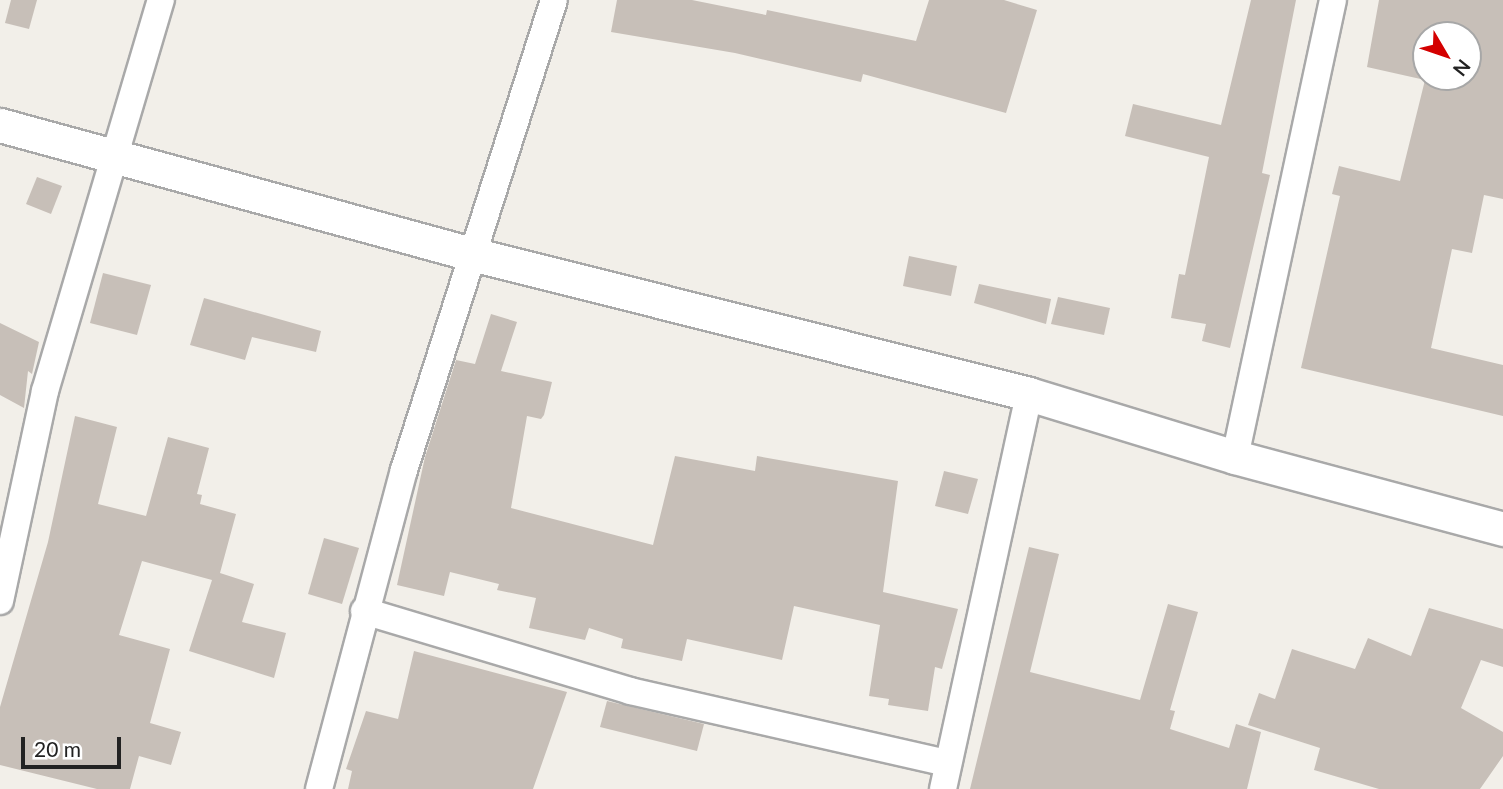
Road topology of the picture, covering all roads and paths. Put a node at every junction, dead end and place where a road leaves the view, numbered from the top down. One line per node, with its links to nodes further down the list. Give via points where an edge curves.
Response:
1 (161, 0): 5 (street)
2 (554, 0): 6 (street)
3 (1333, 0): 8 (street)
4 (0, 125): 5 (street)
5 (118, 156): 6 (street); 10 (street, via 45,391)
6 (476, 255): 7 (street); 11 (street, via 404,470)
7 (1029, 394): 8 (street); 12 (street)
8 (1235, 457): 9 (street)
9 (1503, 529)
10 (0, 601)
11 (364, 611): 12 (street, via 630,691); 13 (street)
12 (948, 763): 14 (street)
13 (319, 789)
14 (943, 789)

